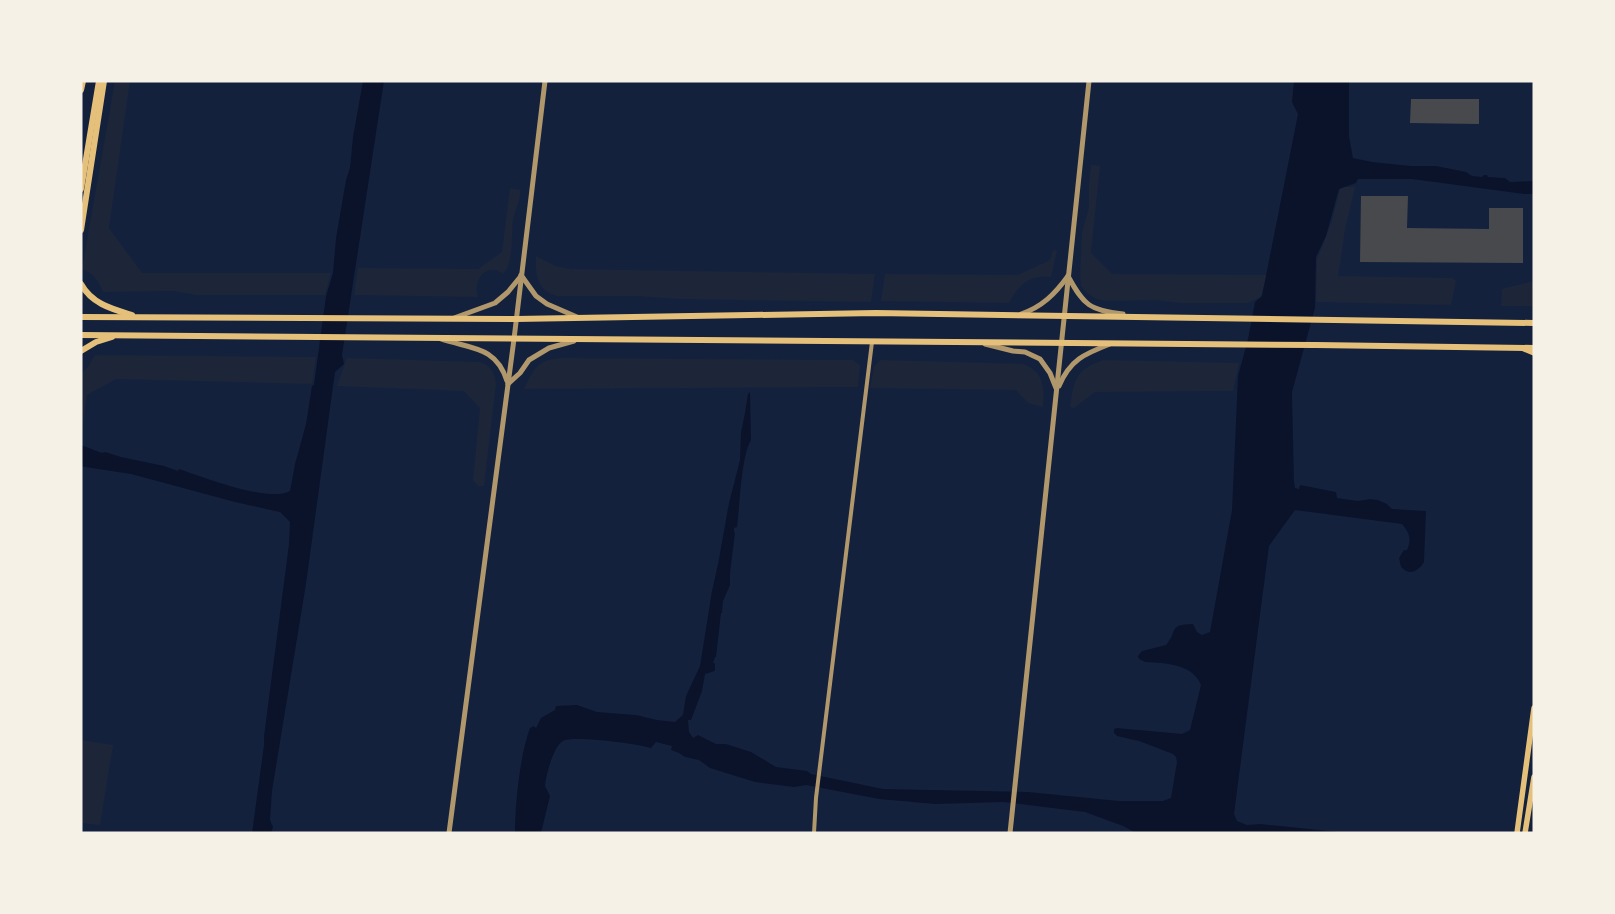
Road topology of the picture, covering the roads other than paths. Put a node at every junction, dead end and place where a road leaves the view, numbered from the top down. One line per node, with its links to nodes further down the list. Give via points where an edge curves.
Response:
1 (83, 81): 6 (main road)
2 (99, 81): 7 (main road)
3 (104, 81): 8 (main road)
4 (545, 81): 9 (street)
5 (1089, 81): 10 (street)
6 (81, 90)
7 (81, 190)
8 (81, 230)
9 (521, 275): 17 (street, via 536,296); 18 (street, via 495,303); 19 (street)
10 (1068, 276): 12 (street, via 1040,306); 13 (street); 15 (street, via 1077,293 1092,307 1105,313)
11 (81, 284): 16 (main road, via 103,306)
12 (1016, 315): 13 (main road); 17 (main road, via 876,313)
13 (1064, 316): 15 (main road); 28 (street)
14 (81, 317): 16 (main road)
15 (1140, 317): 20 (main road)
16 (141, 318): 18 (main road)
17 (580, 318): 19 (main road)
18 (449, 319): 19 (main road)
19 (516, 319): 24 (street)
20 (1534, 323)
21 (81, 336): 22 (main road)
22 (118, 336): 23 (main road); 32 (main road, via 96,342)
23 (438, 338): 24 (main road); 34 (street, via 485,352 503,370)
24 (514, 339): 25 (main road); 34 (street)
25 (580, 339): 26 (main road); 34 (street, via 549,348 529,360)
26 (872, 342): 27 (main road); 39 (street)
27 (977, 343): 28 (main road); 35 (street, via 1025,352 1040,359)
28 (1062, 343): 29 (main road); 35 (street)
29 (1110, 344): 30 (main road); 35 (street, via 1071,364)
30 (1522, 348): 31 (main road); 33 (main road)
31 (1534, 348)
32 (81, 351)
33 (1534, 353)
34 (508, 384): 38 (street)
35 (1057, 391): 40 (street)
36 (1534, 708): 41 (main road)
37 (1534, 777): 42 (main road)
38 (449, 833)
39 (814, 833)
40 (1010, 833)
41 (1517, 833)
42 (1525, 833)

